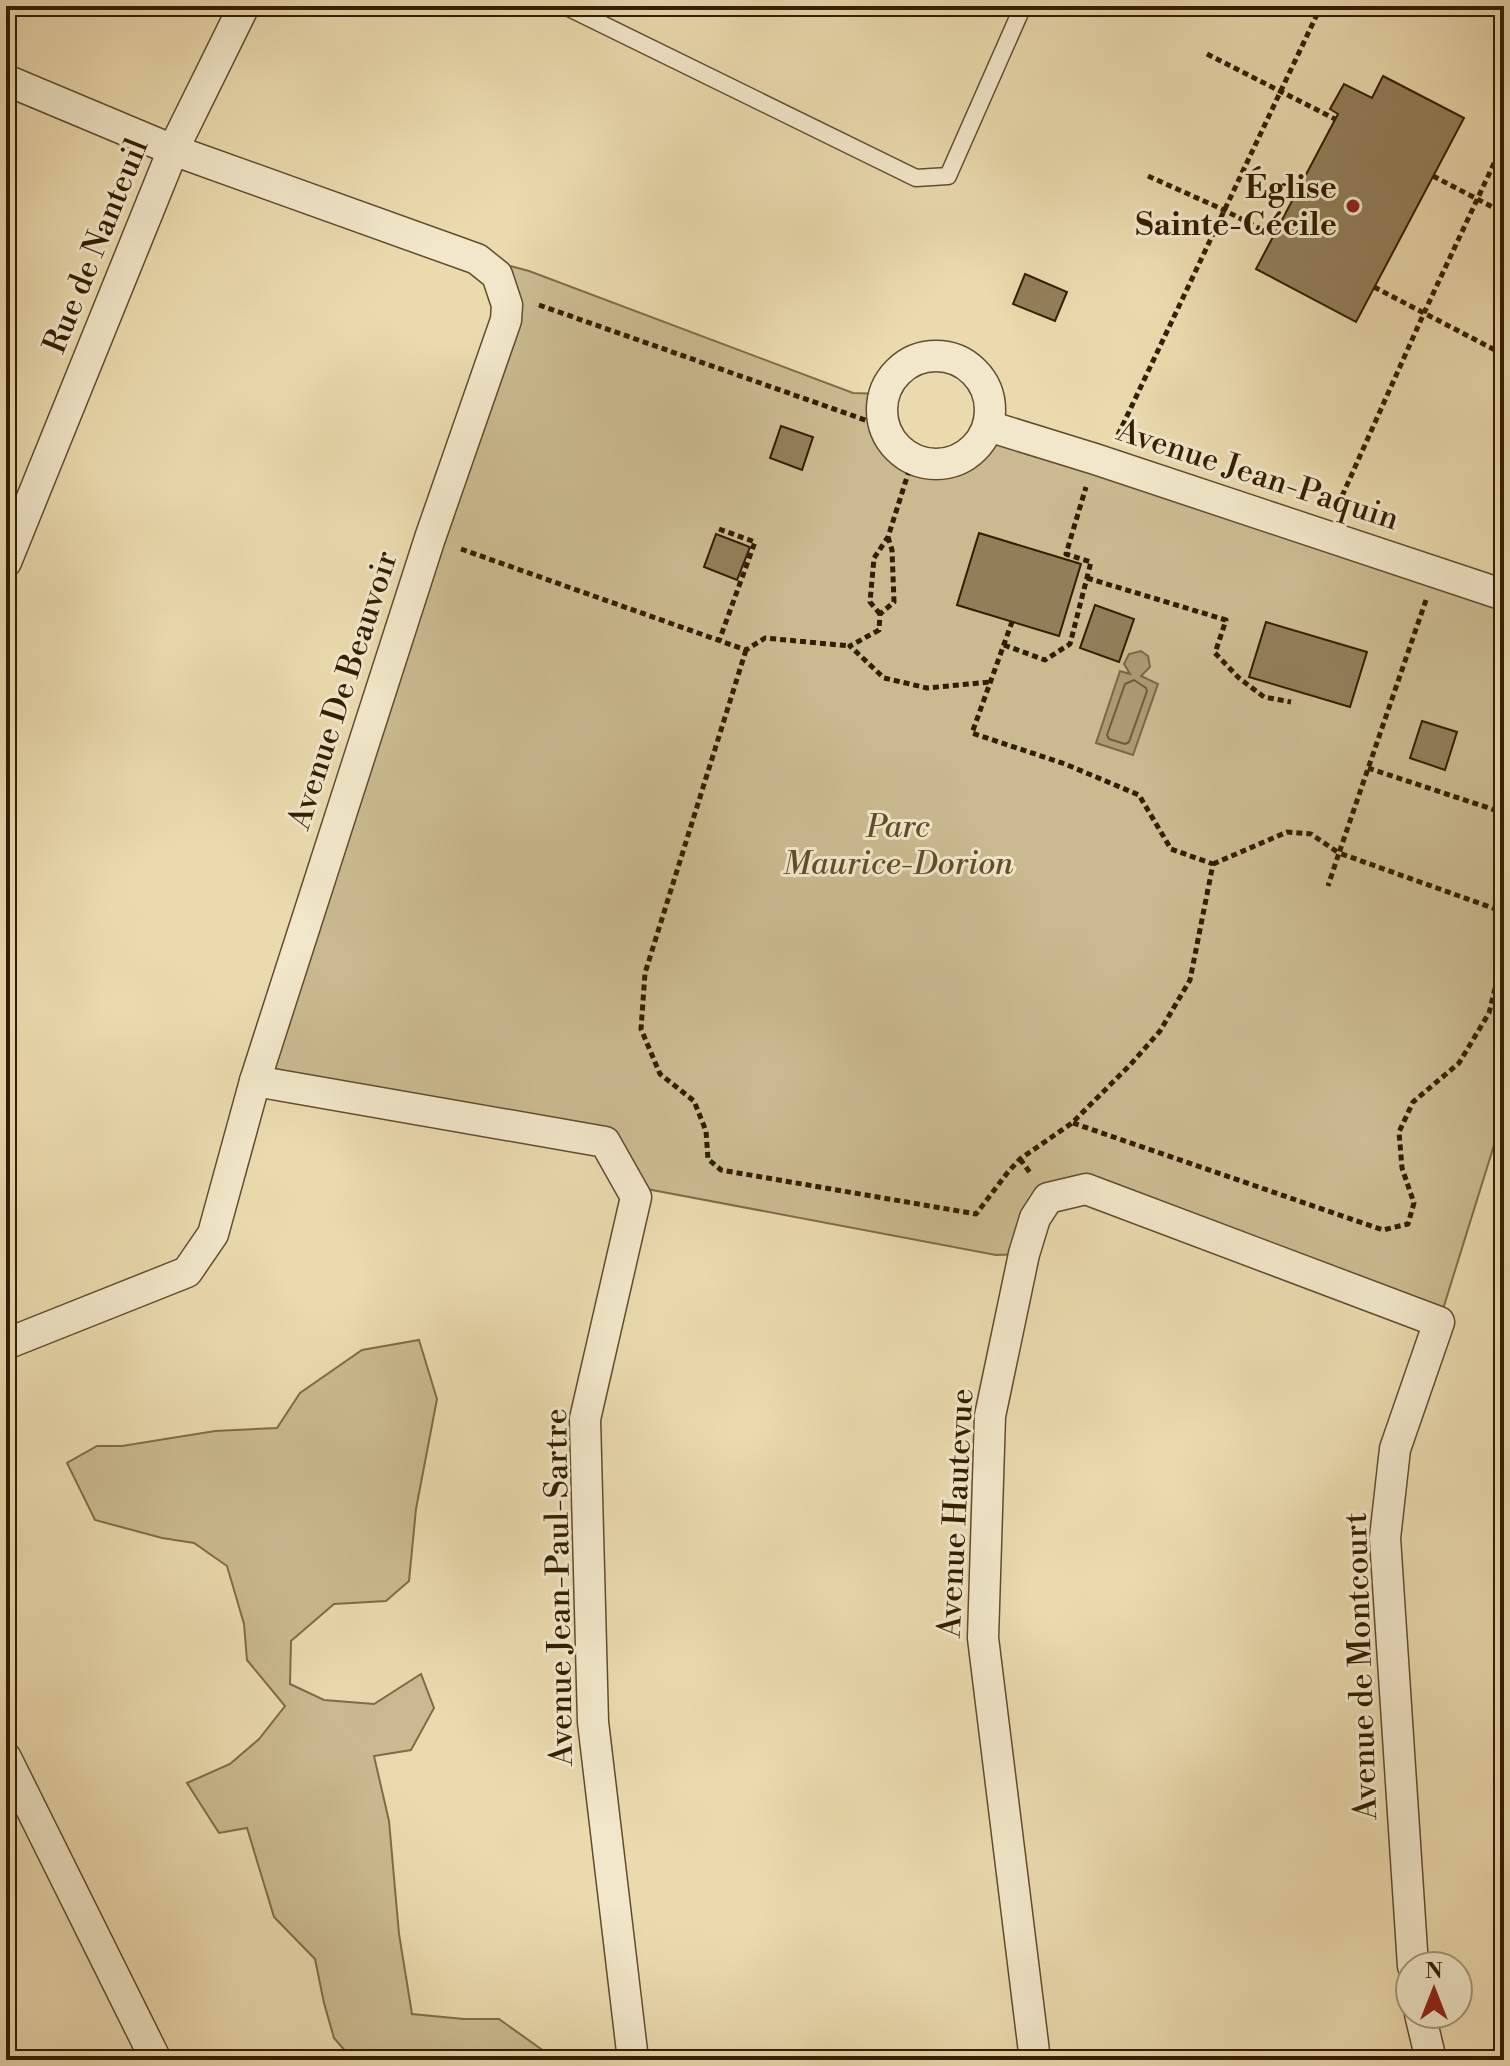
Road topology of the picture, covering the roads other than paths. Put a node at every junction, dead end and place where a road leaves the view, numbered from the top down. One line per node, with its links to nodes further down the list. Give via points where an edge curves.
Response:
1 (244, 6): 5 (street, Rue de Nanteuil)
2 (565, 6): 3 (lane, via 916,178 948,176)
3 (1023, 6)
4 (6, 80): 5 (street)
5 (173, 150): 7 (street, Rue de Nanteuil); 9 (street, Avenue De Beauvoir, via 477,259 497,275 507,305)
6 (988, 426): 6 (street, via 970,452 952,461 913,458 900,450 885,427 884,394 892,379 919,359 953,359 968,366 988,393); 8 (street, Avenue Jean-Paquin)
7 (6, 562)
8 (1504, 595)
9 (255, 1081): 11 (street, Avenue De Beauvoir, via 213,1234 187,1272); 16 (street, Avenue Jean-Paul-Sartre, via 605,1142 636,1197 585,1419 593,1722)
10 (1439, 1322): 13 (street, Avenue de Montcourt, via 1395,1449 1385,1538); 17 (street, Avenue Hautevue, via 1086,1189 1048,1198 1035,1218 990,1416 983,1638)
11 (6, 1344)
12 (6, 1758): 15 (street)
13 (1412, 1950)
14 (1424, 2030): 18 (street)
15 (156, 2060)
16 (633, 2060)
17 (1035, 2060)
18 (1431, 2060)

